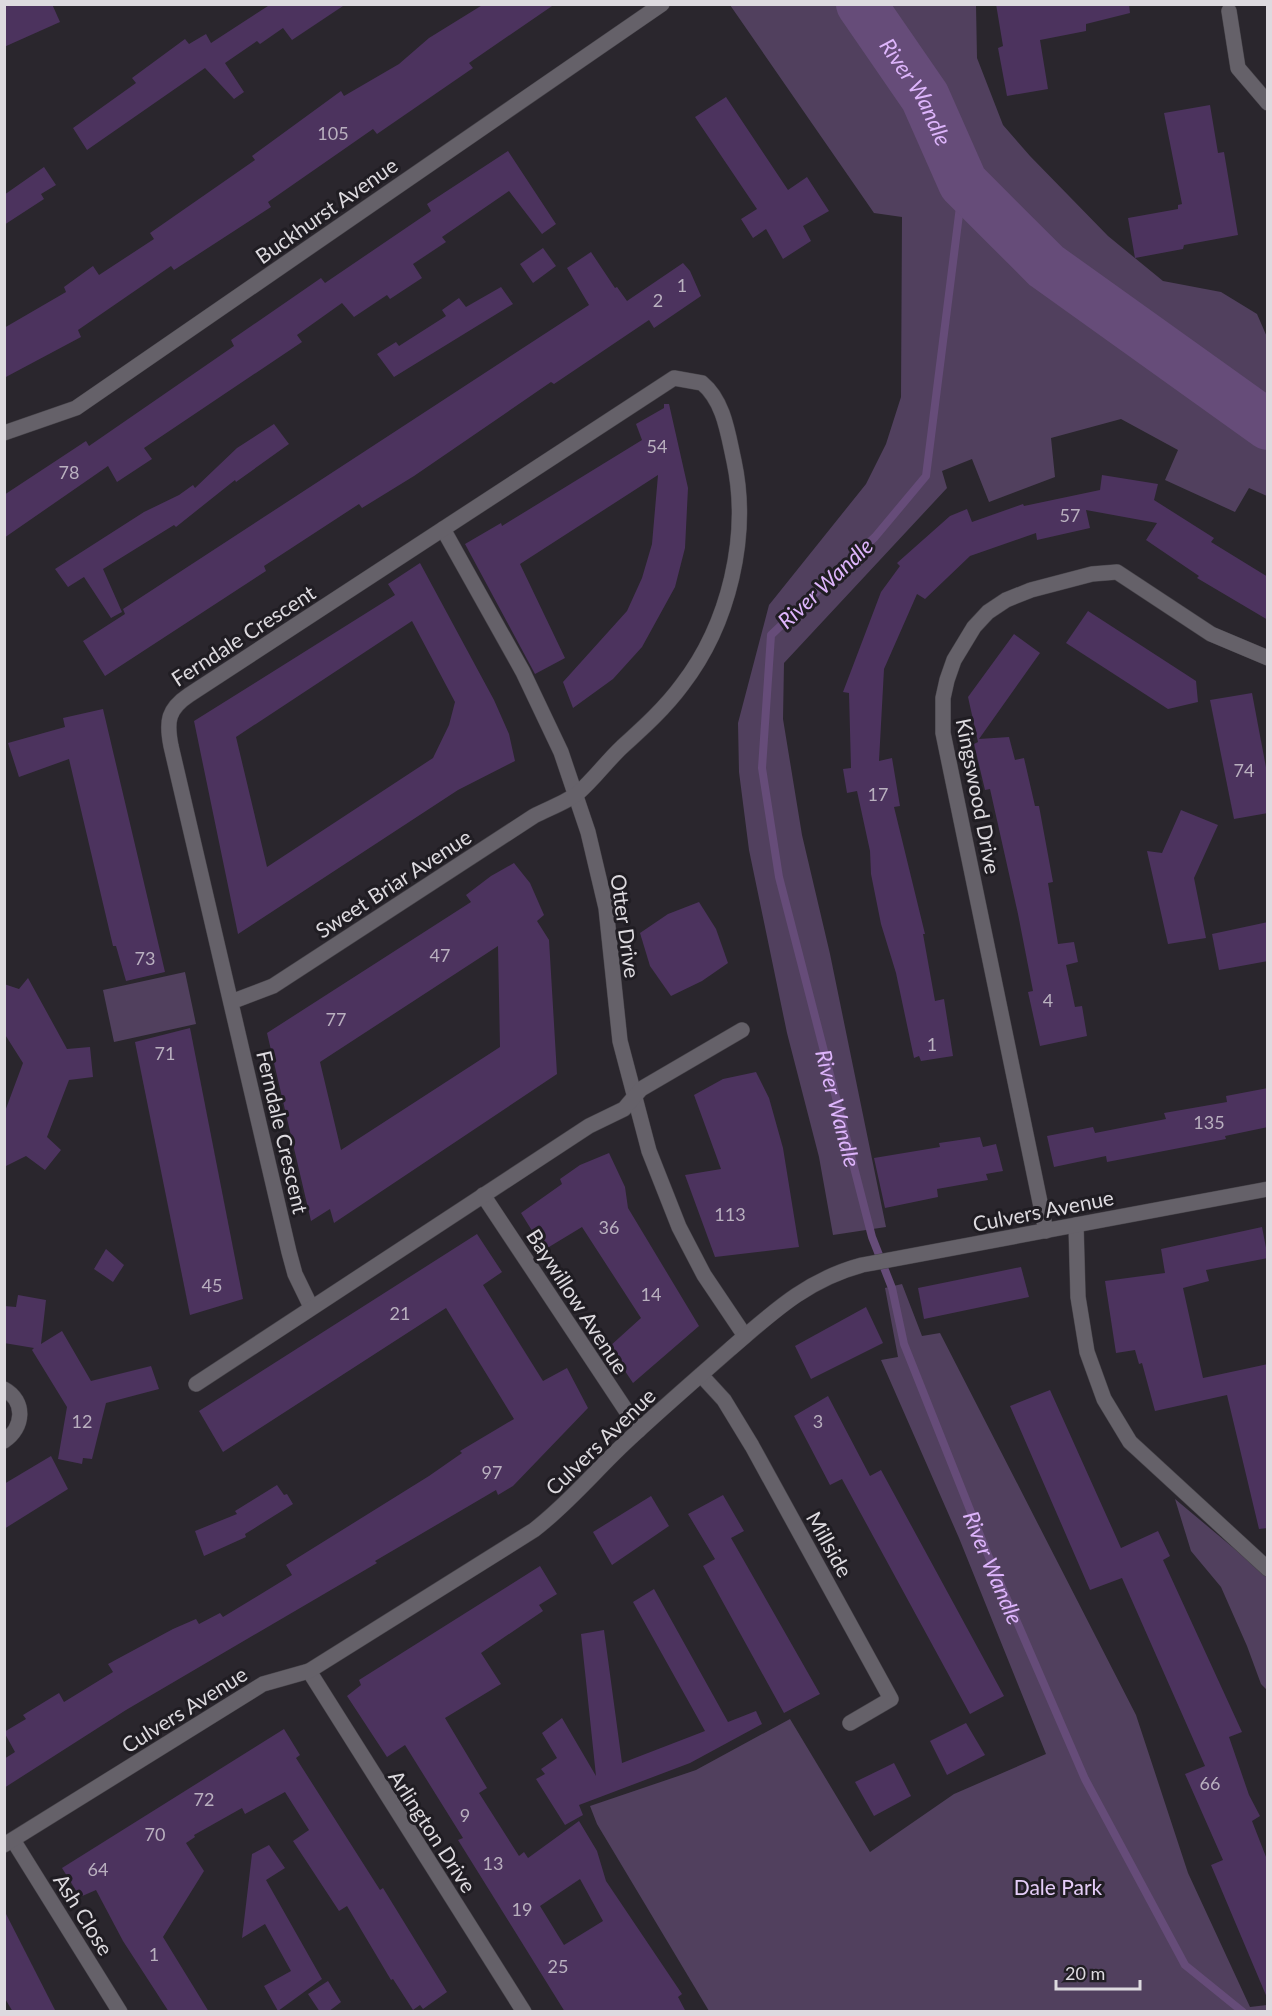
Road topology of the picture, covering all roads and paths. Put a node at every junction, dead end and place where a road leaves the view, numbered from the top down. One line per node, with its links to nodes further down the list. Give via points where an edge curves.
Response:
1 (662, 4): 5 (street, Buckhurst Avenue, via 76,408)
2 (1229, 11): 3 (street, via 1238,68)
3 (1268, 103)
4 (674, 378): 6 (street, Ferndale Crescent); 8 (street, Sweet Briar Avenue, via 702,383 711,390 728,432 739,496 733,572 720,614 684,683 664,708)
5 (4, 433)
6 (442, 529): 8 (street, Otter Drive, via 524,672); 9 (street, Ferndale Crescent, via 183,699 171,711 168,731)
7 (1268, 658): 15 (street, Kingswood Drive, via 1211,634 1117,572 1092,574 1006,600 974,627 954,660 943,698 943,733)
8 (576, 794): 9 (street, Sweet Briar Avenue, via 534,816 273,986); 11 (street, Otter Drive, via 606,908 620,1041)
9 (231, 1002): 16 (street, Ferndale Crescent, via 289,1252)
10 (742, 1030): 11 (street, via 641,1089)
11 (633, 1098): 13 (street, via 624,1109 589,1126); 17 (street, Otter Drive, via 679,1227 704,1275)
12 (1268, 1189): 14 (street, Culvers Avenue)
13 (483, 1195): 16 (street); 21 (street, Baywillow Avenue)
14 (1076, 1225): 15 (street, Culvers Avenue); 23 (street, via 1078,1297 1087,1352 1104,1399 1130,1442)
15 (1046, 1231): 17 (street, Culvers Avenue, via 840,1271 802,1290)
16 (311, 1307): 19 (street)
17 (745, 1336): 18 (street, Culvers Avenue)
18 (701, 1375): 21 (street, Culvers Avenue); 25 (street, Millside, via 735,1416 891,1699)
19 (196, 1384)
20 (4, 1389): 22 (street, via 16,1400 20,1419 17,1429)
21 (639, 1430): 24 (street, Culvers Avenue, via 534,1530)
22 (4, 1441)
23 (1268, 1569)
24 (309, 1671): 26 (street, Culvers Avenue, via 263,1684); 28 (street, Arlington Drive)
25 (850, 1723)
26 (9, 1843): 27 (street, Ash Close)
27 (120, 2012)
28 (524, 2012)

